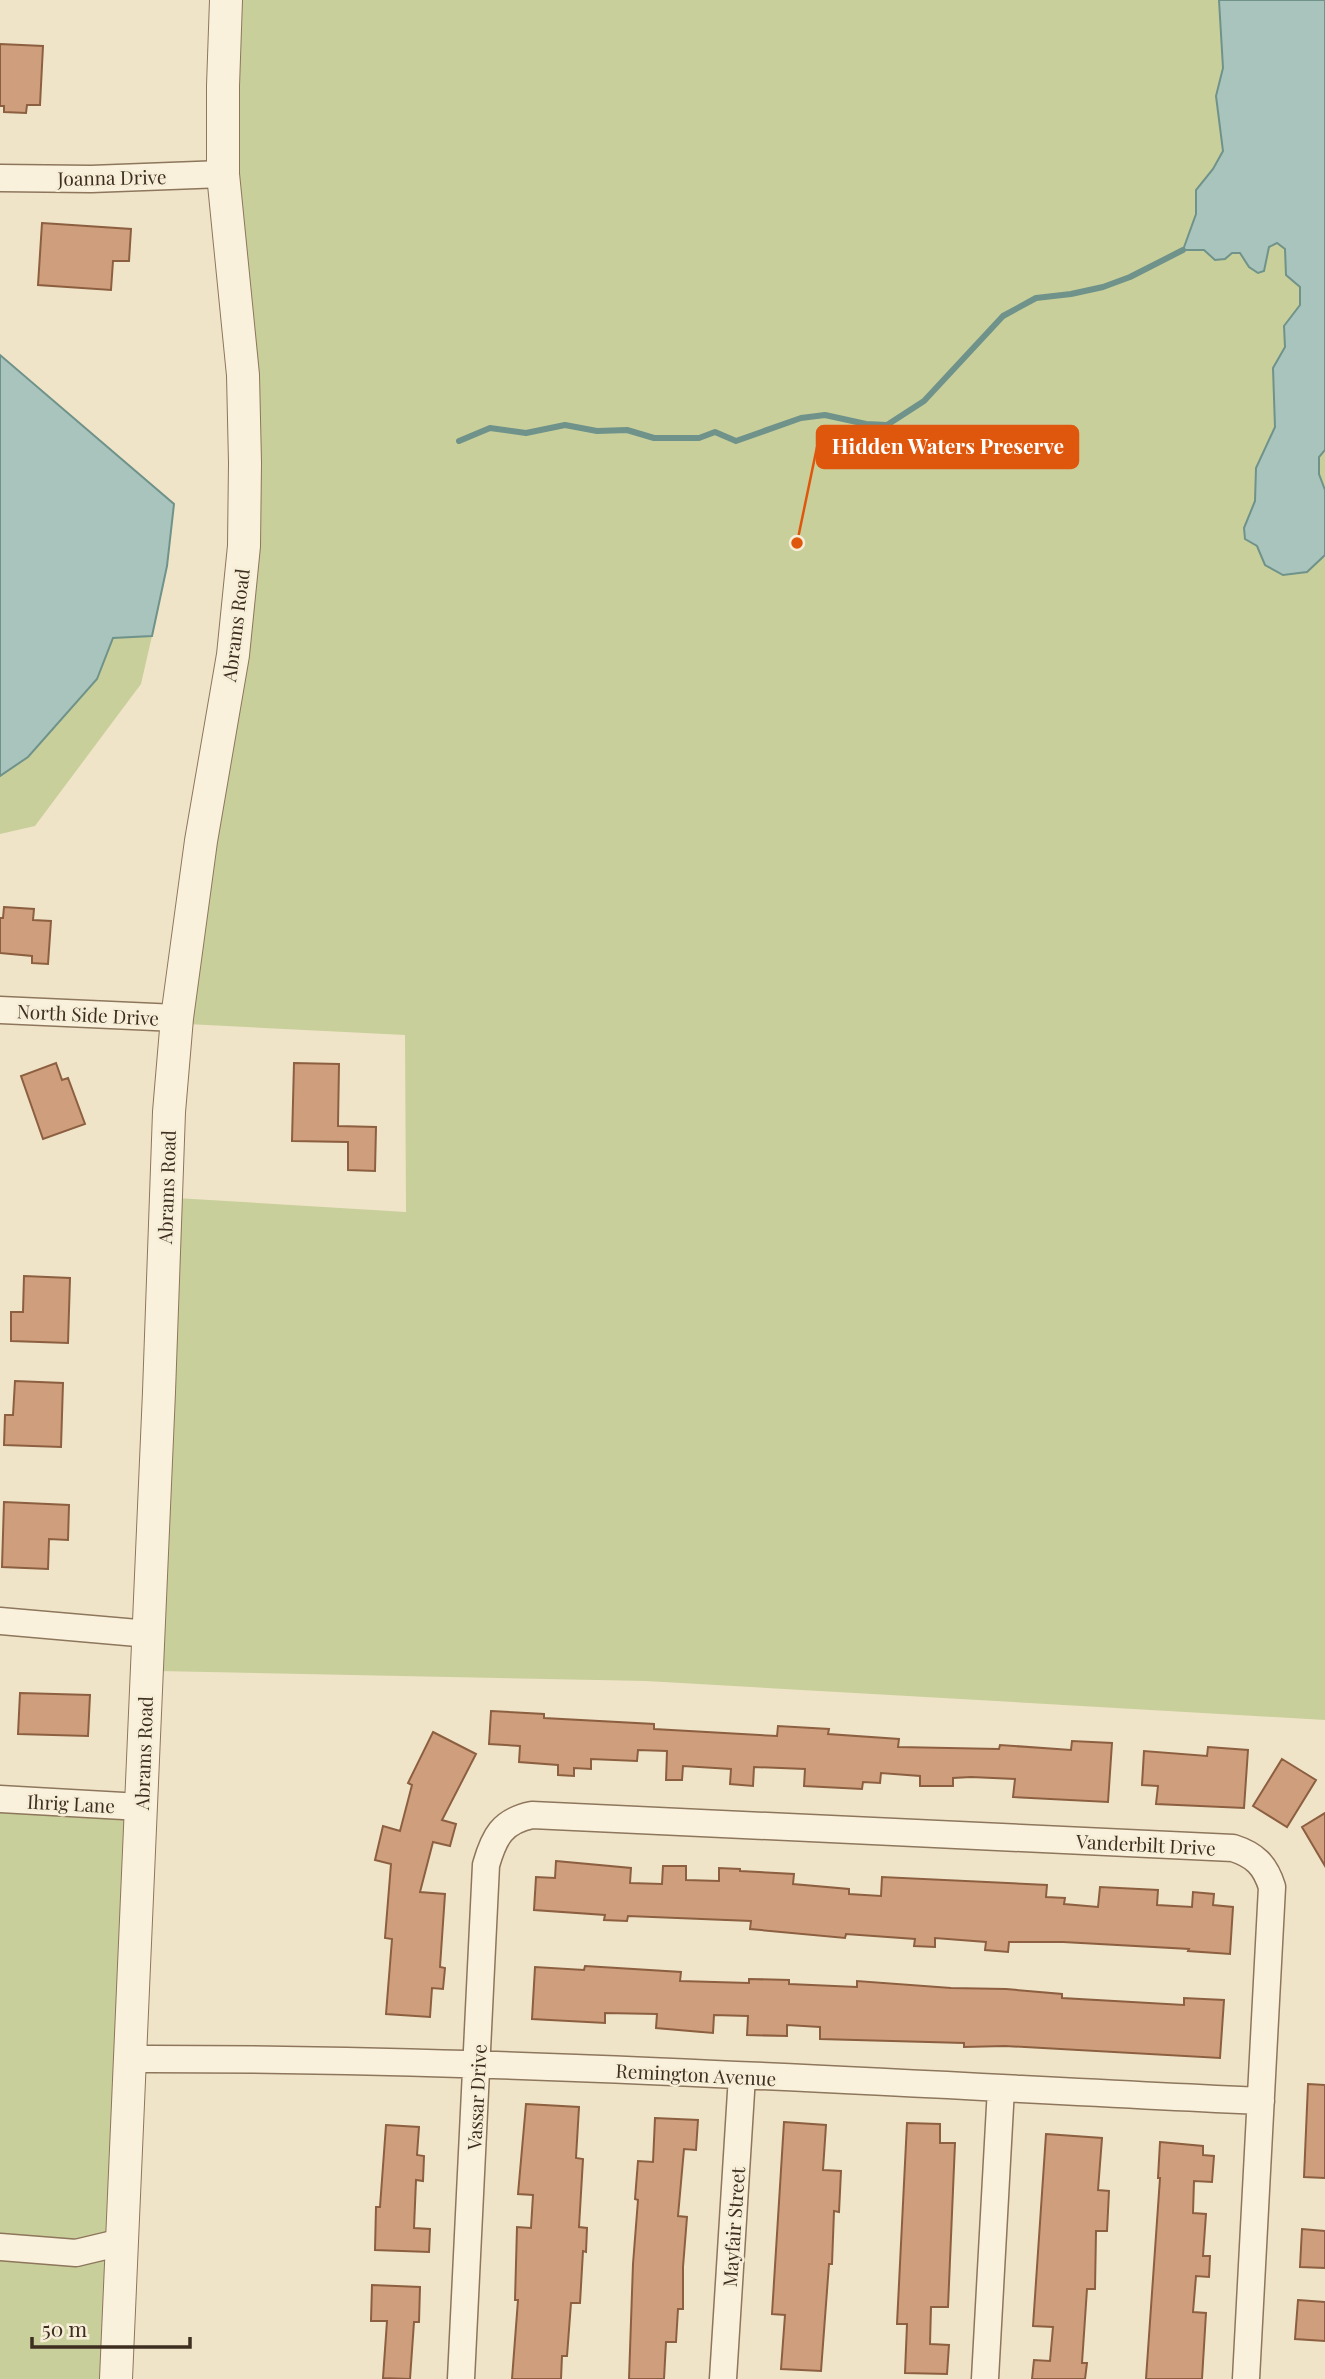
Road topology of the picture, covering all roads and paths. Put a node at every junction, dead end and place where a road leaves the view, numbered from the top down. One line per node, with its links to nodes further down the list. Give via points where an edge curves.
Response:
1 (226, 0): 2 (street, Abrams Road)
2 (223, 174): 3 (street, Joanna Drive); 5 (street, Abrams Road, via 243,375 244,547 233,655)
3 (0, 178)
4 (0, 1010): 5 (street, North Side Drive)
5 (177, 1018): 7 (street, Abrams Road, via 169,1112)
6 (0, 1621): 7 (street)
7 (149, 1634): 9 (street, Abrams Road)
8 (0, 1799): 9 (street, Ihrig Lane)
9 (141, 1807): 11 (street, Abrams Road)
10 (510, 1822): 12 (street, Vassar Drive, via 499,1834 486,1866); 15 (street, Vanderbilt Drive, via 546,1815 1233,1848 1247,1853 1260,1861 1272,1887)
11 (130, 2059): 12 (street, Remington Avenue); 16 (street, Abrams Road)
12 (478, 2064): 13 (street, Remington Avenue); 19 (street, Vassar Drive)
13 (742, 2076): 14 (street, Remington Avenue); 20 (street, Mayfair Street)
14 (1001, 2088): 15 (street, Remington Avenue); 21 (street)
15 (1261, 2101): 22 (street, Vanderbilt Drive)
16 (122, 2242): 17 (street, via 76,2253); 18 (street, Abrams Road)
17 (0, 2247)
18 (116, 2379)
19 (461, 2379)
20 (723, 2379)
21 (985, 2379)
22 (1246, 2379)

